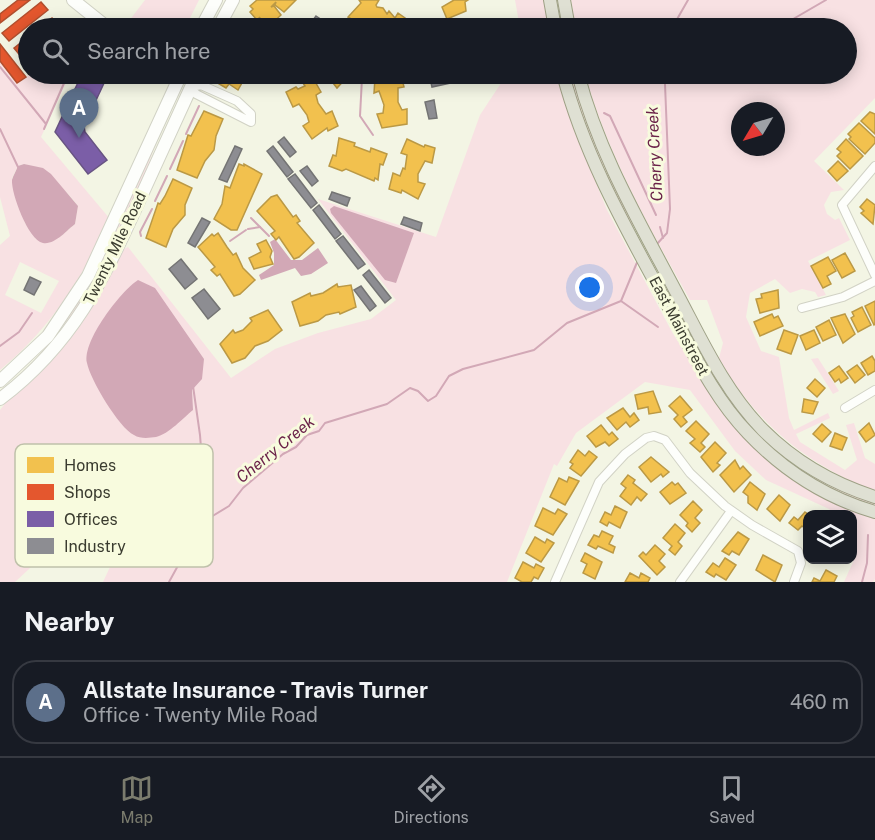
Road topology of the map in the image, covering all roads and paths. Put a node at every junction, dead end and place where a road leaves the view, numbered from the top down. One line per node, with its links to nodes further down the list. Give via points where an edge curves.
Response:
1 (73, 0): 6 (main road)
2 (216, 0): 7 (main road)
3 (233, 0): 8 (main road)
4 (550, 0): 9 (main road)
5 (564, 0): 10 (main road)
6 (96, 18)
7 (206, 18)
8 (223, 18)
9 (553, 18)
10 (567, 18)
11 (172, 84): 21 (main road, Twenty Mile Road, via 88,276 48,336)
12 (187, 84): 16 (main road)
13 (192, 84): 16 (main road, Twenty Mile Road)
14 (566, 84): 27 (main road, East Mainstreet, via 591,158 712,387 748,433 780,462 814,486)
15 (581, 84): 25 (main road, East Mainstreet, via 605,156 722,377 764,430 789,452 815,470)
16 (191, 87): 16 (street, via 196,94 251,122 251,114 237,102 201,85); 23 (main road, Twenty Mile Road, via 88,304 46,358)
17 (875, 166): 18 (street, via 842,205)
18 (875, 275)
19 (875, 281): 20 (street, via 843,297)
20 (802, 308)
21 (0, 381)
22 (875, 390): 24 (street)
23 (0, 399)
24 (845, 408)
25 (875, 497)
26 (731, 511): 28 (street, via 695,478 665,440 658,436 646,438 604,476 593,493); 29 (street); 30 (street, via 798,551 801,563)
27 (875, 512)
28 (555, 582)
29 (680, 582)
30 (794, 582)

